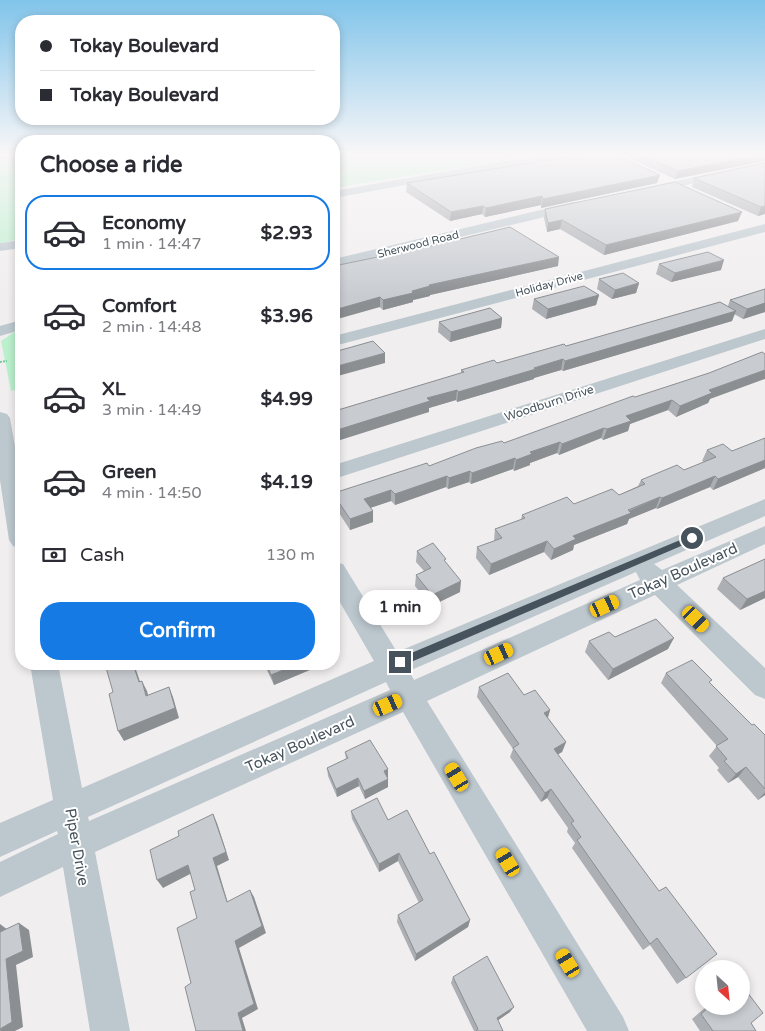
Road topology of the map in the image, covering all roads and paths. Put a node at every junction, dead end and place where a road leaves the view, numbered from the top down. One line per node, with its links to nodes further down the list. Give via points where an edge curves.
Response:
1 (584, 204): 6 (street, Sherwood Road)
2 (750, 220): 3 (street)
3 (765, 227): 10 (street, Holiday Drive)
4 (15, 245): 5 (street)
5 (0, 247)
6 (340, 261)
7 (15, 327): 8 (street)
8 (0, 331)
9 (765, 334): 14 (street, Woodburn Drive)
10 (340, 339)
11 (7, 361): 12 (path)
12 (0, 362)
13 (0, 418): 15 (street)
14 (340, 470)
15 (15, 505)
16 (765, 507): 18 (street, Tokay Boulevard)
17 (765, 534): 20 (street, Tokay Boulevard)
18 (637, 562): 20 (street); 21 (street, Tokay Boulevard)
19 (340, 581): 21 (street)
20 (658, 582): 23 (street); 24 (street, Tokay Boulevard)
21 (390, 666): 24 (street); 25 (street, Tokay Boulevard)
22 (45, 670): 25 (street, Piper Drive)
23 (765, 686)
24 (408, 696): 27 (street, Tokay Boulevard); 30 (street)
25 (70, 808): 26 (street, Tokay Boulevard); 27 (street, Piper Drive)
26 (0, 840)
27 (76, 843): 28 (street, Tokay Boulevard); 29 (street, Piper Drive)
28 (0, 880)
29 (110, 1031)
30 (609, 1031)

